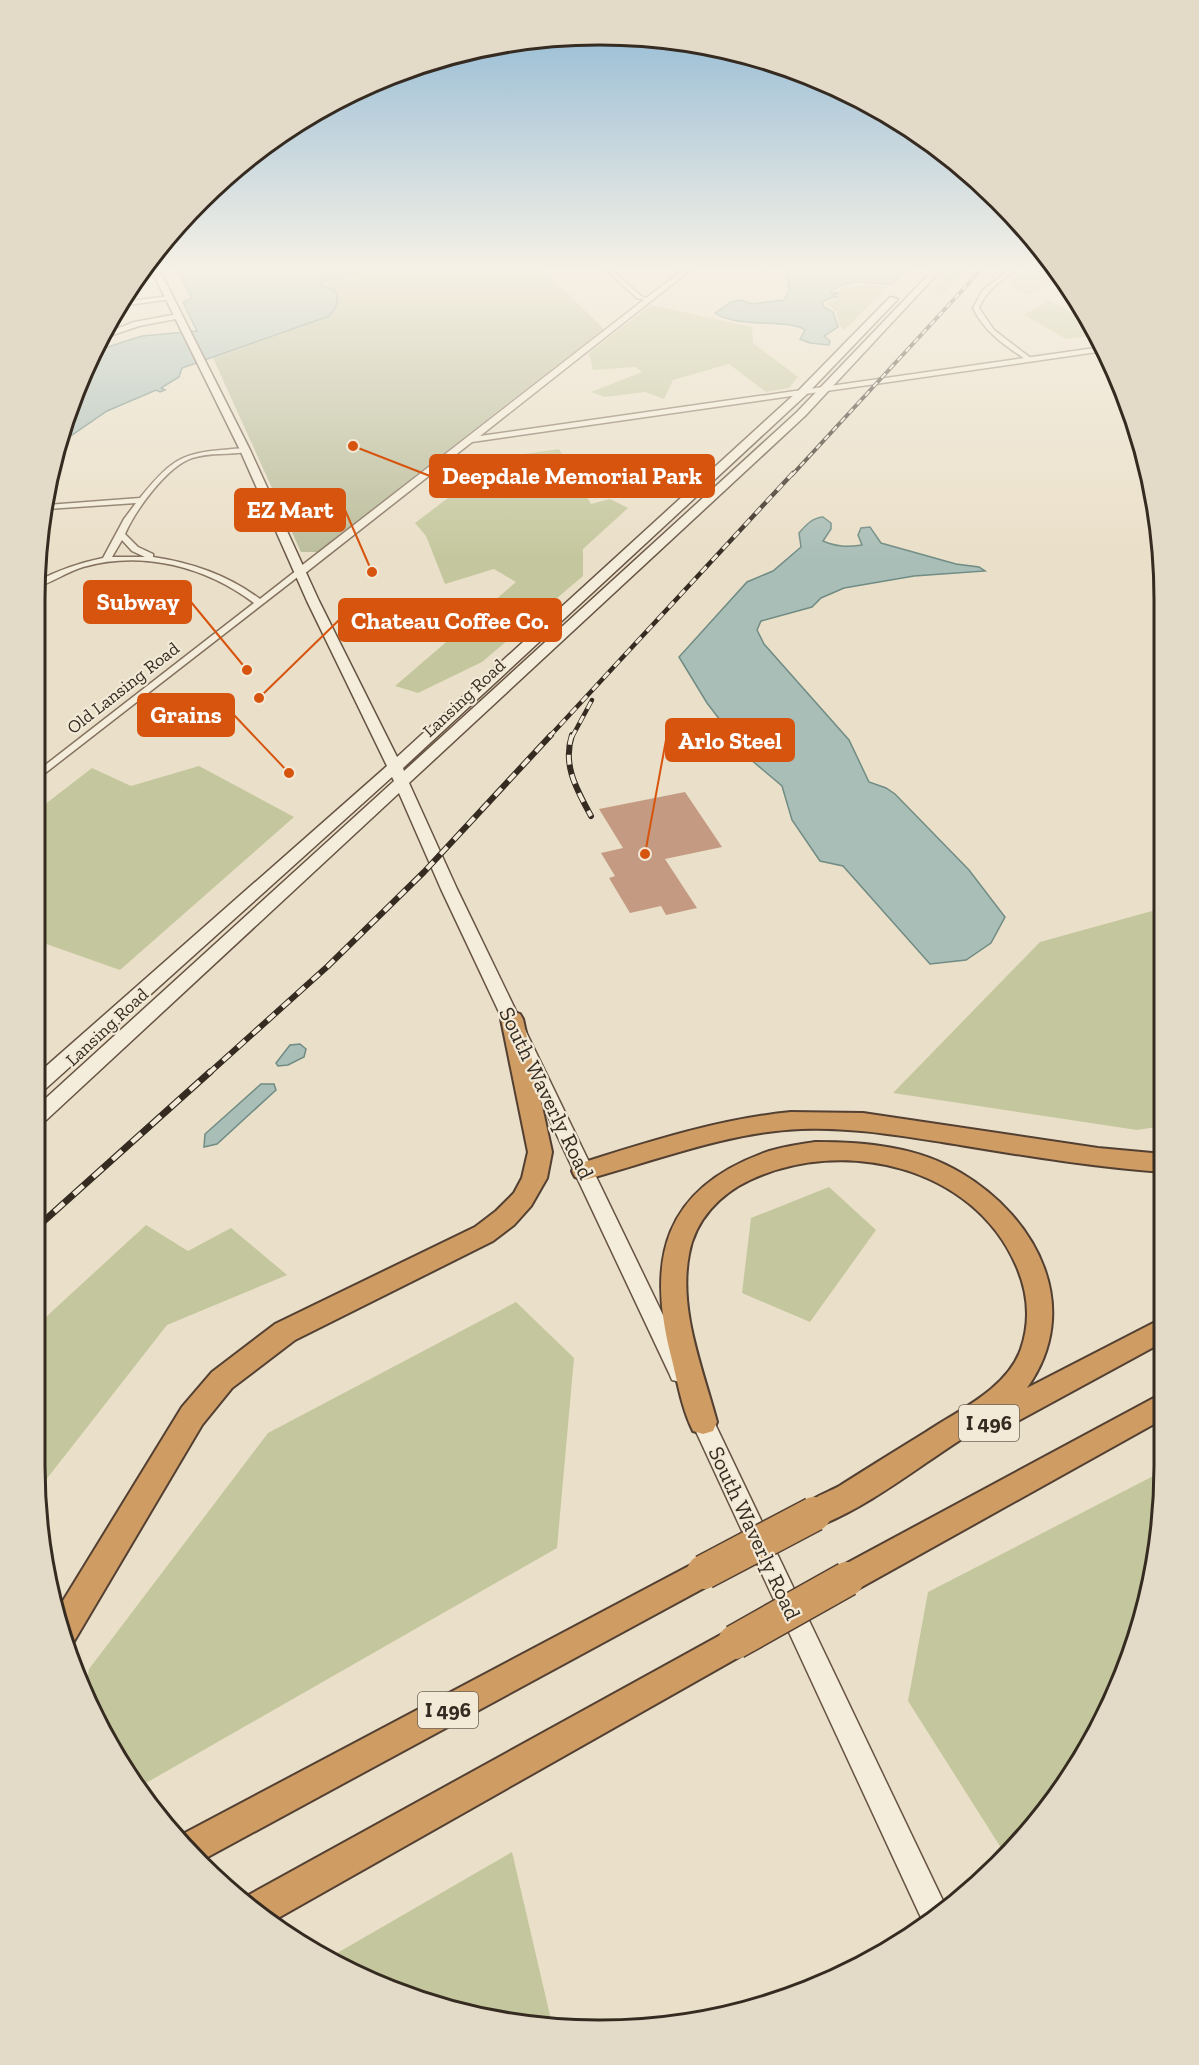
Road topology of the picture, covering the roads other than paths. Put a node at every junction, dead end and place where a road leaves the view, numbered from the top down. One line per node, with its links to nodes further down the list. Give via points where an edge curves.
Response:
1 (203, 367): 9 (main road, South Waverly Road)
2 (561, 367): 8 (street, Old Lansing Road)
3 (827, 367): 7 (main road, Lansing Road)
4 (844, 367): 6 (main road, Lansing Road)
5 (978, 367): 6 (street)
6 (824, 389): 7 (street); 19 (main road, Lansing Road, via 801,414)
7 (802, 393): 8 (street); 19 (main road, Lansing Road)
8 (470, 439): 15 (street, Old Lansing Road)
9 (245, 450): 10 (street, via 183,458); 15 (main road, South Waverly Road)
10 (143, 500): 11 (street); 12 (street)
11 (53, 507)
12 (122, 536): 13 (street, via 135,549); 14 (street)
13 (155, 559): 14 (street); 17 (street, via 223,579)
14 (106, 560): 16 (street, via 68,569)
15 (300, 572): 17 (street, Old Lansing Road); 19 (main road, South Waverly Road)
16 (46, 580)
17 (259, 603): 18 (street, Old Lansing Road)
18 (45, 770)
19 (398, 775): 20 (main road, South Waverly Road); 21 (main road, Lansing Road); 22 (main road, Lansing Road)
20 (512, 1019): 24 (main road, South Waverly Road); 29 (highway, via 540,1152 535,1178 522,1202 484,1234 285,1332 222,1380 192,1416)
21 (45, 1078)
22 (45, 1110)
23 (1154, 1162): 24 (highway, via 827,1119 740,1129)
24 (584, 1171): 27 (main road, South Waverly Road)
25 (1154, 1334): 28 (highway, I 496)
26 (1154, 1410): 31 (highway, bridge)
27 (703, 1422): 28 (highway, via 677,1317 674,1268 678,1245 699,1205 714,1189 747,1168 809,1150 860,1150 932,1169 976,1195 1018,1238 1041,1298 1036,1345 1027,1367 1000,1399); 32 (main road, South Waverly Road)
28 (850, 1495): 30 (highway, I 496, bridge)
29 (68, 1622)
30 (196, 1845)
31 (263, 1906)
32 (932, 1909)

